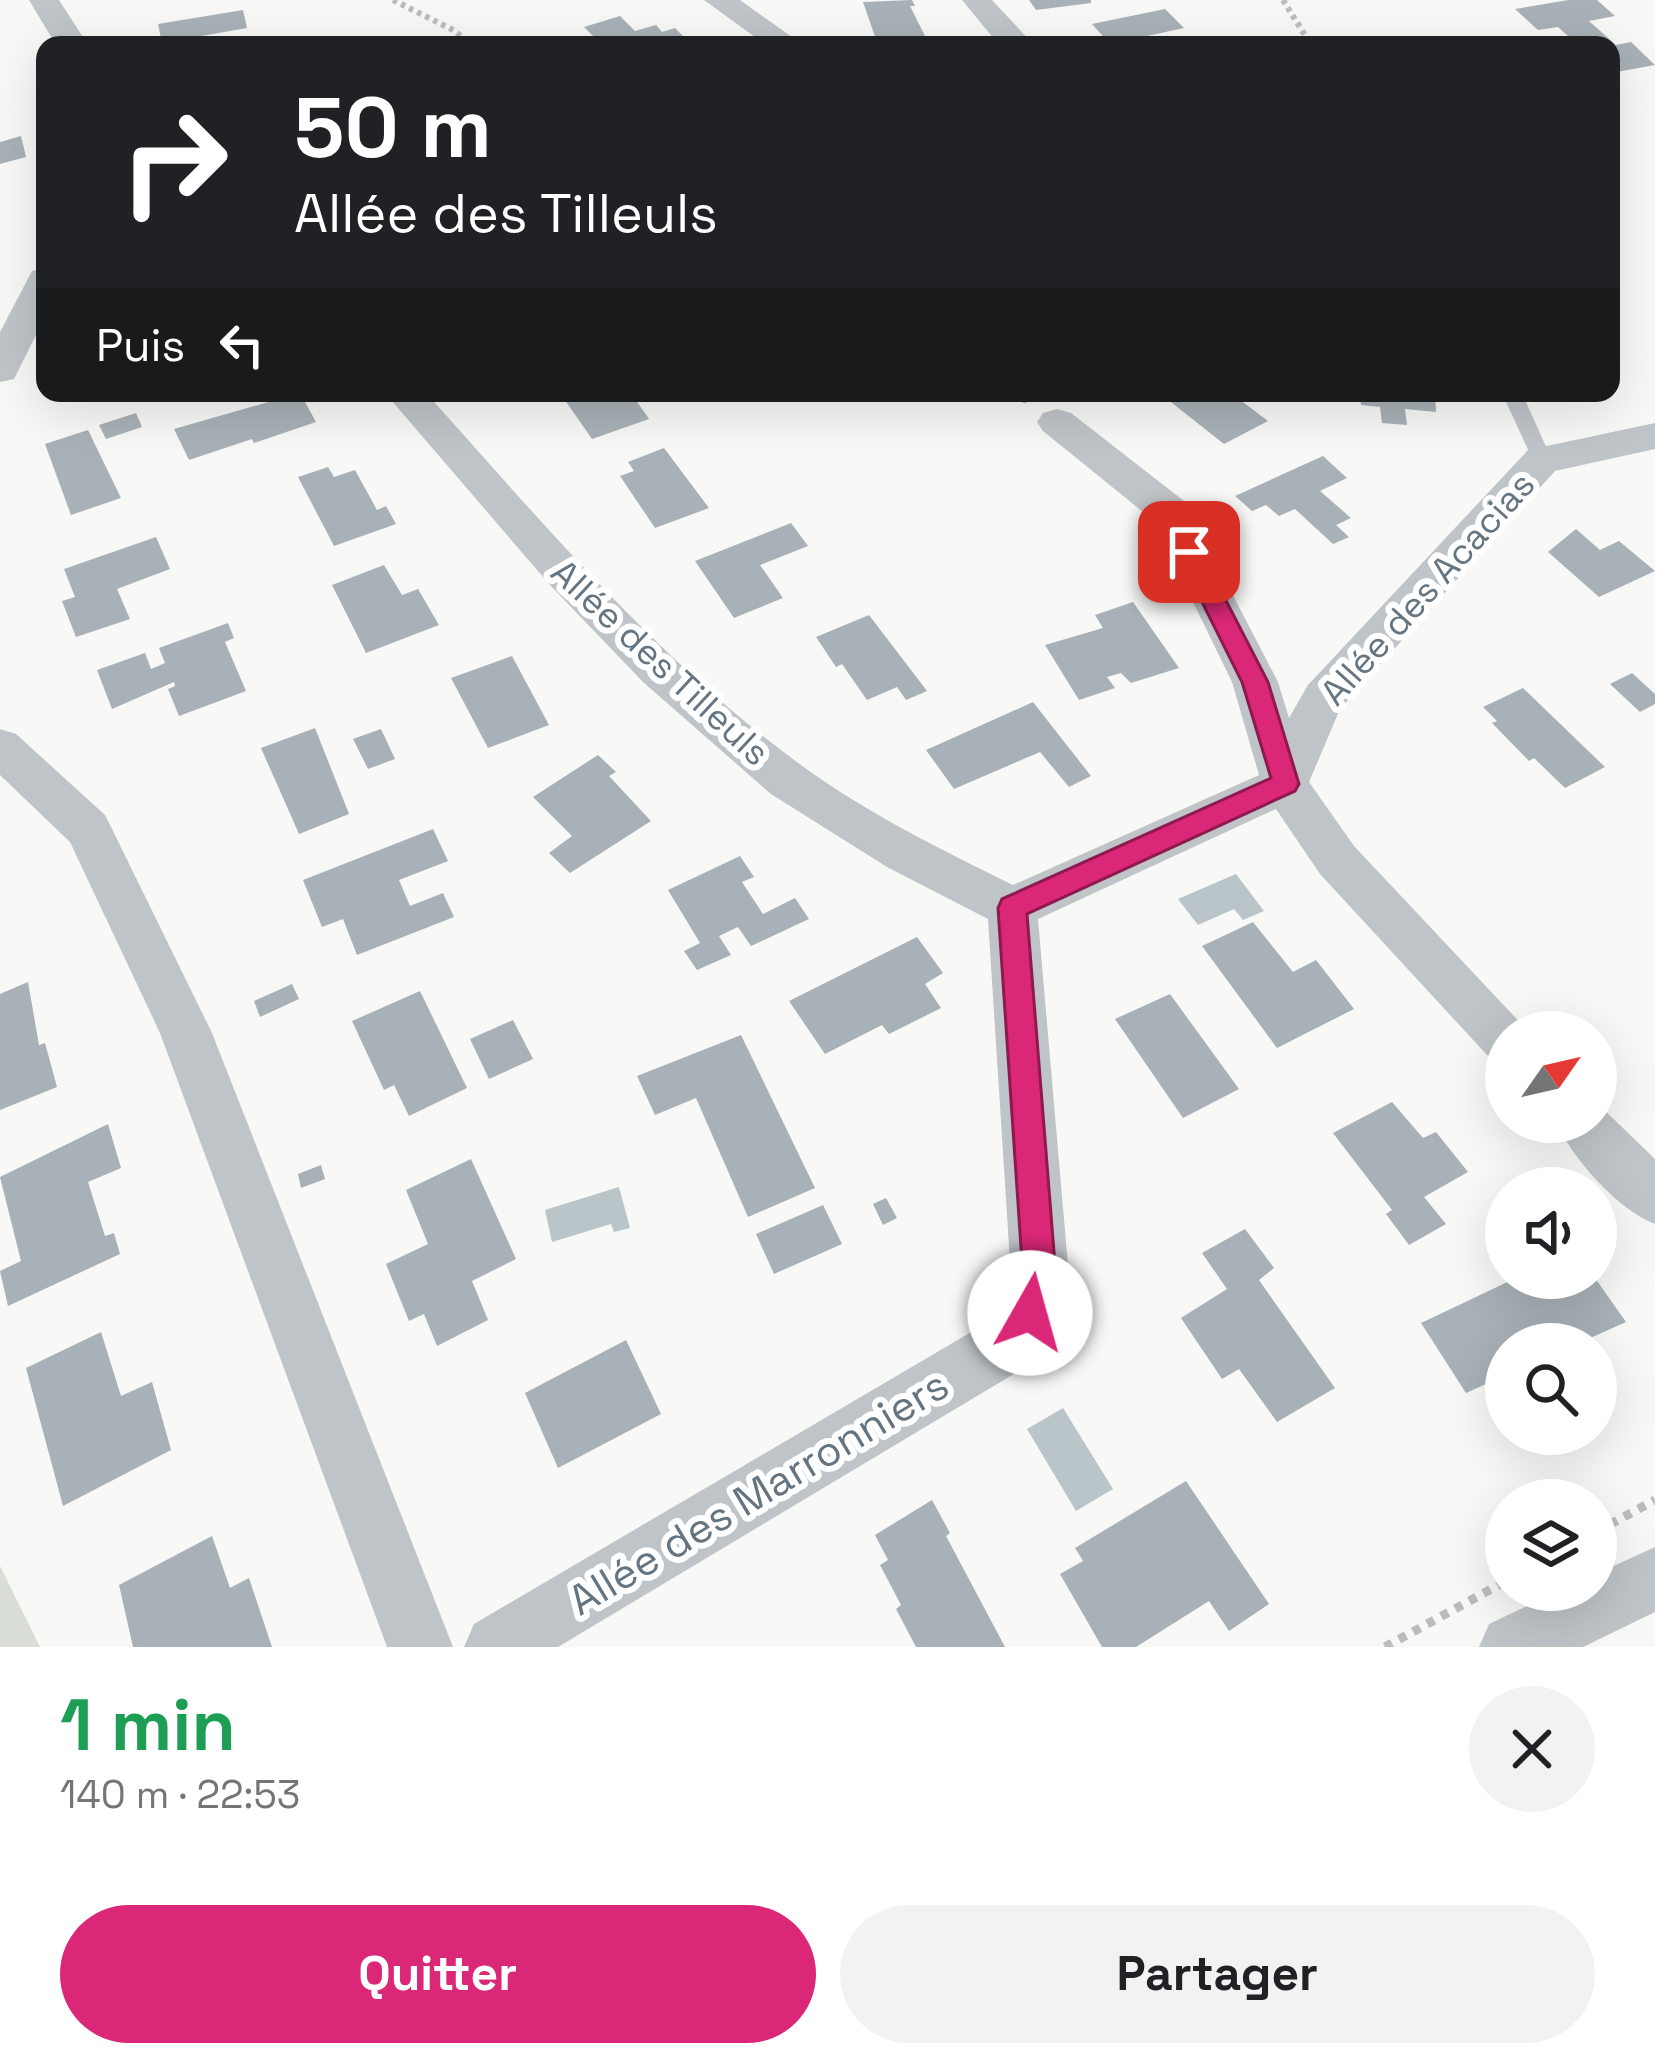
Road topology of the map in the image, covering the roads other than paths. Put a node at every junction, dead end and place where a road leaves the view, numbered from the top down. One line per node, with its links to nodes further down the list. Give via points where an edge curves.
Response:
1 (44, 0): 4 (street)
2 (719, 0): 5 (street)
3 (977, 0): 6 (street)
4 (66, 36)
5 (773, 36)
6 (1007, 36)
7 (36, 297): 8 (street)
8 (0, 370)
9 (412, 402): 16 (street, Allée des Tilleuls, via 659,670 788,781)
10 (1516, 402): 13 (lane, Allée des Acacias)
11 (1057, 422): 15 (street, via 1169,512 1255,682)
12 (1655, 436): 13 (street, Allée des Acacias)
13 (1542, 460): 15 (street, Allée des Acacias, via 1324,697)
14 (0, 746): 21 (street, via 88,829 186,1033)
15 (1286, 784): 16 (street); 17 (street, via 1337,860)
16 (1012, 908): 22 (street, Allée des Marronniers, via 1040,1277 1011,1342)
17 (1485, 1018)
18 (1603, 1143): 19 (street)
19 (1655, 1198)
20 (1655, 1580): 23 (street)
21 (420, 1647)
22 (497, 1647)
23 (1512, 1647)

